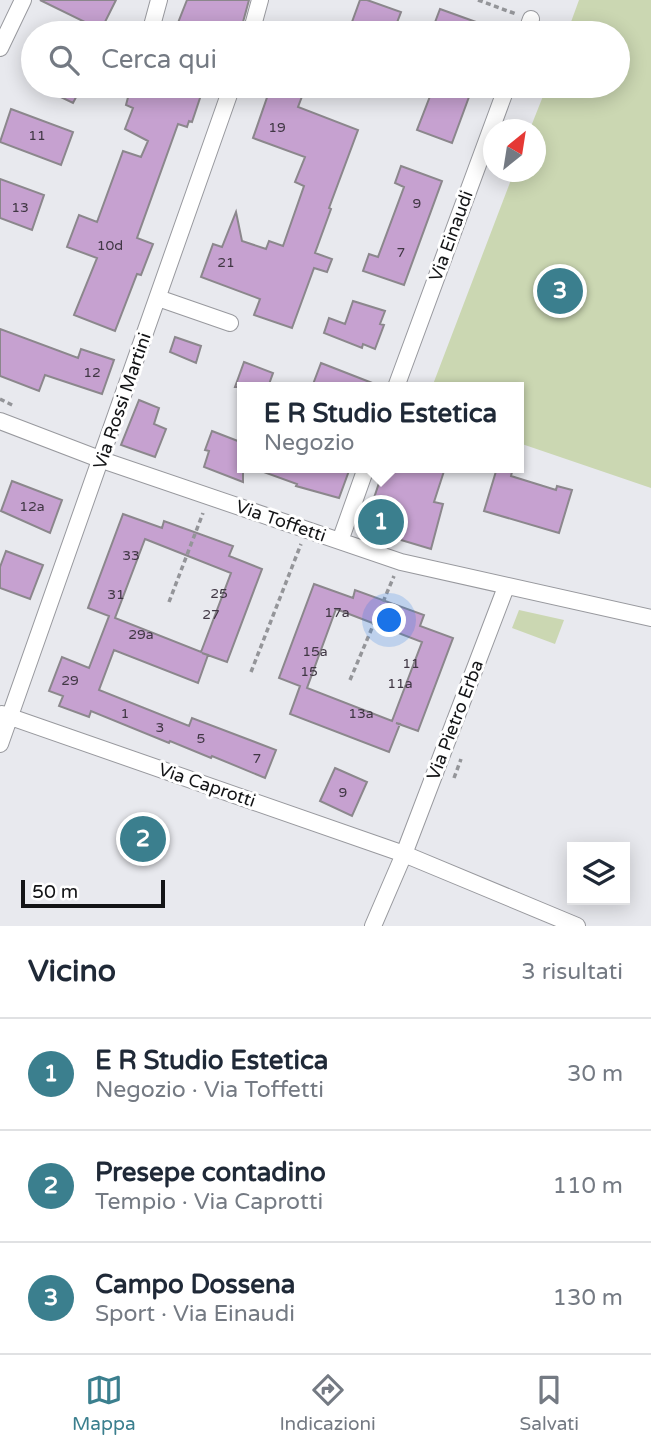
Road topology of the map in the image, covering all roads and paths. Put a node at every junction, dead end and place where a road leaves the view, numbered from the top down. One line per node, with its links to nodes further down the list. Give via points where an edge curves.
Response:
1 (23, 0): 8 (street)
2 (159, 0): 5 (street)
3 (261, 0): 6 (street)
4 (478, 0): 7 (path)
5 (153, 21)
6 (255, 21)
7 (518, 21)
8 (0, 48)
9 (228, 98): 11 (street, Via Rossi Martini)
10 (503, 98): 13 (street, Via Einaudi)
11 (158, 298): 12 (street); 17 (street, Via Rossi Martini)
12 (230, 323)
13 (398, 382)
14 (0, 398): 15 (path)
15 (21, 410)
16 (0, 421): 17 (street, Via Toffetti)
17 (102, 460): 19 (street, Via Toffetti); 28 (street, Via Rossi Martini)
18 (364, 473): 21 (street)
19 (210, 496): 20 (street, Via Toffetti); 24 (path)
20 (306, 530): 21 (street, Via Toffetti); 26 (path)
21 (340, 541): 22 (street, Via Toffetti)
22 (401, 562): 23 (street, Via Toffetti); 27 (path)
23 (506, 587): 25 (street, Via Toffetti); 32 (street, Via Pietro Erba)
24 (169, 603)
25 (651, 618)
26 (251, 672)
27 (350, 680)
28 (5, 715): 29 (street, Via Rossi Martini); 32 (street, Via Caprotti)
29 (0, 744)
30 (465, 747): 31 (path)
31 (451, 784)
32 (404, 854): 33 (street, Via Pietro Erba); 34 (street)
33 (373, 926)
34 (577, 926)

